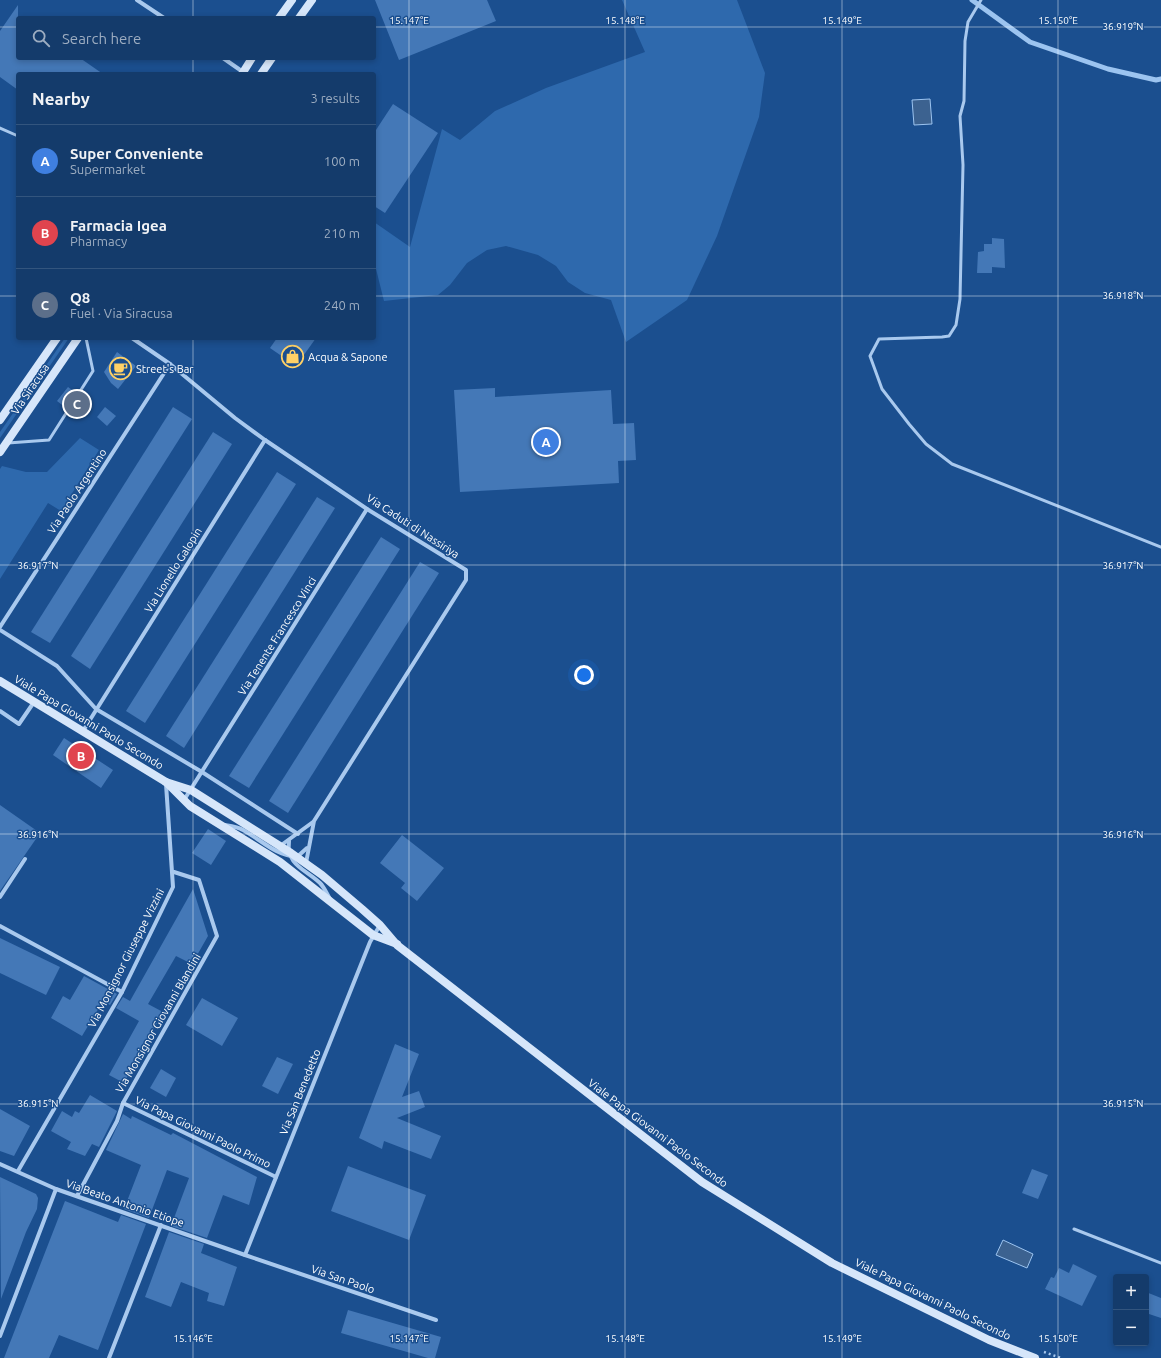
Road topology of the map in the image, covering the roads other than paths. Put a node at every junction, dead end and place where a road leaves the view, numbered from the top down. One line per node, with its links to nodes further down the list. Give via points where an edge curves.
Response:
1 (137, 0): 5 (street)
2 (292, 0): 6 (street)
3 (312, 0): 7 (street)
4 (981, 0): 26 (lane, via 968,22 965,41 964,101 960,116 963,165 960,299 956,325 949,336 879,339 870,356 882,389 926,444 952,464)
5 (161, 16)
6 (280, 16)
7 (300, 16)
8 (226, 60): 11 (street)
9 (251, 60): 12 (street)
10 (271, 60): 13 (street)
11 (241, 72)
12 (243, 72)
13 (262, 72)
14 (0, 128): 15 (lane)
15 (16, 135)
16 (56, 340): 21 (street, Via Siracusa)
17 (77, 340): 23 (street, Via Siracusa)
18 (86, 340): 23 (lane, via 93,372 49,440)
19 (135, 340): 20 (street, Via Caduti di Nassiriya)
20 (170, 364): 22 (street, Via Caduti di Nassiriya); 27 (street, Via Paolo Argentino)
21 (0, 420)
22 (265, 440): 25 (street, Via Caduti di Nassiriya); 30 (street, Via Lionello Galopin)
23 (6, 443): 24 (street, Via Siracusa)
24 (0, 452)
25 (367, 509): 33 (street, Via Tenente Francesco Vinci); 38 (street, Via Caduti di Nassiriya, via 466,570 466,580)
26 (1161, 547)
27 (0, 628): 30 (street, via 57,666)
28 (0, 681): 29 (street, Viale Papa Giovanni Paolo Secondo)
29 (35, 701): 31 (street, via 19,724); 32 (street, Viale Papa Giovanni Paolo Secondo)
30 (96, 709): 32 (street, Via Lionello Galopin); 33 (street)
31 (0, 711)
32 (83, 731): 34 (street, Viale Papa Giovanni Paolo Secondo)
33 (202, 772): 35 (street, Via Tenente Francesco Vinci); 39 (street)
34 (166, 782): 35 (street); 36 (street); 46 (street, Via Monsignor Giuseppe Vizzini)
35 (191, 790): 36 (street, Via Tenente Francesco Vinci); 41 (street)
36 (184, 800): 37 (street)
37 (217, 822): 43 (street, via 242,830 277,853); 48 (street, via 280,862)
38 (314, 822): 39 (street); 42 (street)
39 (298, 834): 40 (street)
40 (289, 841): 41 (street); 43 (street)
41 (280, 846): 43 (street)
42 (307, 848): 43 (street); 45 (street)
43 (291, 855): 45 (street); 48 (street, via 297,866 322,884)
44 (25, 859): 47 (street)
45 (306, 864): 49 (street)
46 (174, 872): 53 (street, Via Monsignor Giuseppe Vizzini, via 173,887); 54 (street, Via Monsignor Giovanni Blandini, via 199,880 217,936)
47 (0, 897)
48 (333, 905): 51 (street)
49 (380, 925): 51 (street, Via San Benedetto); 52 (street)
50 (0, 926): 53 (street)
51 (373, 935): 52 (street); 57 (street, Via San Benedetto)
52 (397, 944): 67 (street, Viale Papa Giovanni Paolo Secondo, via 702,1182 832,1263 989,1340)
53 (122, 992): 56 (street, Via Monsignor Giuseppe Vizzini)
54 (123, 1103): 57 (street, Via Papa Giovanni Paolo Primo); 59 (street, Via Monsignor Giovanni Blandini, via 117,1122)
55 (0, 1164): 56 (street, Via Beato Antonio Etiope)
56 (18, 1171): 58 (street, Via Beato Antonio Etiope)
57 (276, 1177): 62 (street, Via San Benedetto)
58 (56, 1188): 59 (street, Via Beato Antonio Etiope); 65 (street)
59 (77, 1196): 60 (street, Via Beato Antonio Etiope)
60 (161, 1225): 62 (street, Via Beato Antonio Etiope); 66 (street)
61 (1074, 1229): 63 (lane)
62 (245, 1255): 64 (street, Via San Paolo)
63 (1161, 1263)
64 (436, 1320)
65 (0, 1336)
66 (109, 1358)
67 (1035, 1358)

